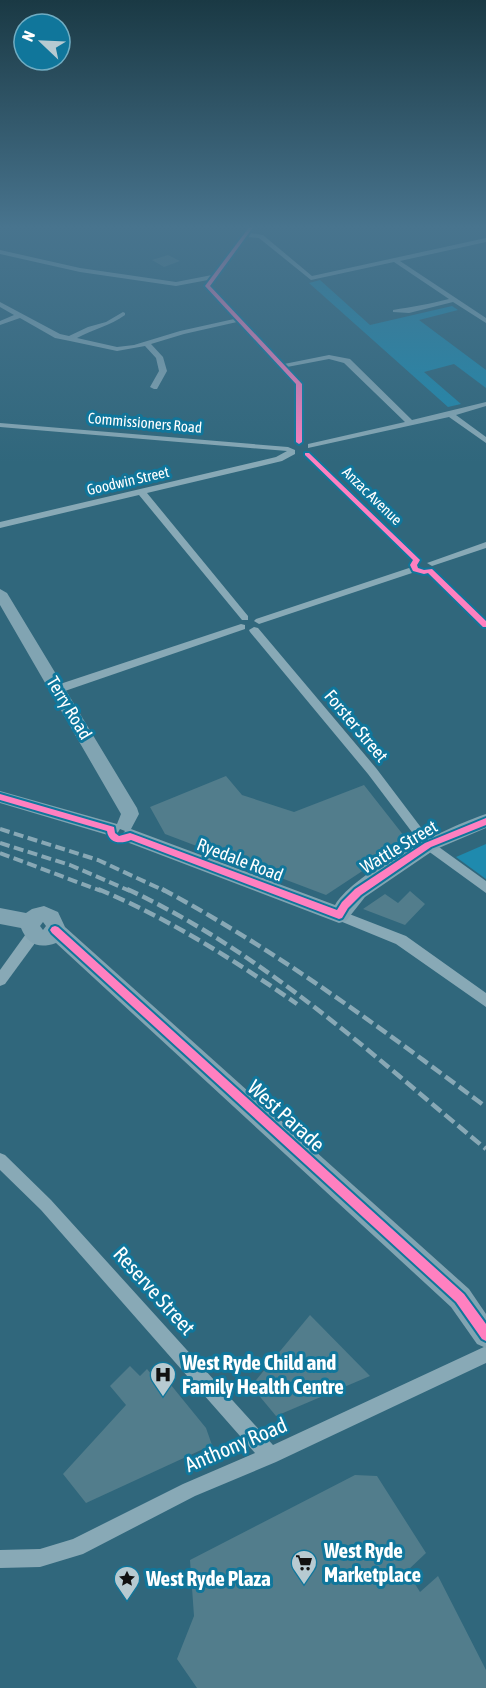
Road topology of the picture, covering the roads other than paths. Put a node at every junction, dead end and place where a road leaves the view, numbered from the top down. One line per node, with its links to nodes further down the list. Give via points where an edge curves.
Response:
1 (1, 305): 7 (street)
2 (223, 305): 8 (street)
3 (433, 305): 5 (street)
4 (461, 305): 9 (street)
5 (395, 311)
6 (123, 314): 11 (street)
7 (20, 315): 10 (street); 11 (street)
8 (238, 320): 12 (street); 13 (street)
9 (486, 321)
10 (0, 323)
11 (70, 339): 12 (street, via 117,349)
12 (147, 344): 14 (street, via 159,357 163,371)
13 (283, 366): 17 (street, via 329,357 347,361); 20 (street, via 299,384)
14 (154, 387)
15 (486, 404): 16 (street)
16 (450, 414): 17 (street); 19 (street)
17 (410, 423): 23 (street)
18 (0, 424): 21 (street, Commissioners Road)
19 (486, 441)
20 (298, 442): 22 (street, via 291,444); 23 (street)
21 (269, 447): 22 (street, Commissioners Road); 24 (street, via 279,456)
22 (290, 450): 23 (street, Commissioners Road); 24 (street, Goodwin Street, via 279,459)
23 (309, 450): 28 (street, Anzac Avenue)
24 (262, 462): 25 (street, Goodwin Street)
25 (141, 491): 26 (street, Goodwin Street); 31 (street)
26 (0, 525)
27 (486, 545): 29 (street)
28 (416, 565): 29 (street, via 420,572); 32 (street)
29 (431, 567): 33 (street)
30 (0, 593): 34 (street, Terry Road)
31 (243, 623): 32 (street, via 248,630); 34 (street)
32 (256, 625): 38 (street, Forster Street)
33 (486, 625)
34 (58, 689): 37 (street, Terry Road, via 128,808 130,814)
35 (0, 796): 37 (street, Ryedale Road)
36 (486, 821): 38 (street, Wattle Street)
37 (122, 829): 40 (street, Ryedale Road)
38 (428, 845): 39 (street, Forster Street); 40 (street, Wattle Street, via 358,892)
39 (486, 888)
40 (339, 915): 44 (street, Ryedale Road, via 401,940)
41 (0, 916): 42 (street)
42 (32, 928): 43 (street); 46 (street, West Parade, via 46,937 55,930 459,1298)
43 (0, 980)
44 (486, 1000)
45 (0, 1160): 48 (street, Reserve Street, via 46,1205)
46 (486, 1335)
47 (486, 1354): 48 (street, Anthony Road)
48 (270, 1456): 49 (street, Anthony Road, via 189,1490 58,1554)
49 (0, 1559)

